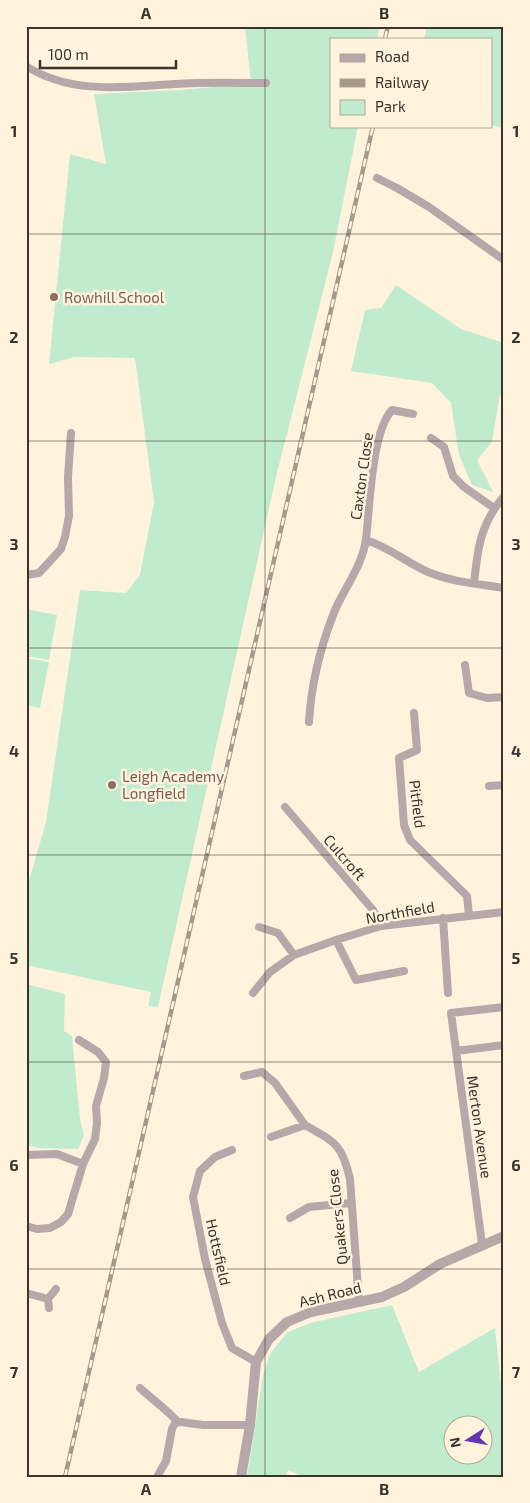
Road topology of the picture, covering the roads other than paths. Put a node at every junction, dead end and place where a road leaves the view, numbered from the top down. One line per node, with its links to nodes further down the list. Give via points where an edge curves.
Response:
1 (26, 66): 2 (street, via 58,82 94,86)
2 (266, 83)
3 (377, 178): 4 (street, via 429,207)
4 (504, 260)
5 (414, 414): 10 (street, Caxton Close, via 392,410 385,417 372,480)
6 (71, 433): 11 (street, via 69,516 65,537 60,550 39,573)
7 (431, 438): 9 (street, via 444,447 452,476)
8 (504, 496): 9 (street)
9 (494, 508): 12 (street, via 482,530)
10 (366, 540): 12 (street, Caxton Close, via 427,571); 17 (street, Caxton Close, via 359,565 333,614 314,677)
11 (26, 575)
12 (474, 584): 13 (street, Caxton Close)
13 (504, 588)
14 (465, 664): 15 (street, via 469,692 486,698)
15 (504, 697)
16 (414, 713): 22 (street, Pitfield, via 417,750 399,758 404,825 410,840 466,896)
17 (309, 722)
18 (504, 785): 19 (street)
19 (490, 786)
20 (285, 807): 24 (street, Culcroft, via 373,910)
21 (504, 912): 22 (street, Northfield)
22 (469, 916): 23 (street, Northfield)
23 (443, 918): 24 (street, Northfield); 30 (street)
24 (381, 926): 26 (street, Northfield)
25 (259, 927): 27 (street, via 278,933)
26 (336, 940): 27 (street, Northfield); 28 (street, via 356,980)
27 (294, 955): 29 (street, Northfield, via 270,972)
28 (404, 971)
29 (253, 993)
30 (448, 993)
31 (504, 1007): 34 (street, Merton Avenue, via 451,1013)
32 (79, 1040): 40 (street, via 98,1052 106,1062 96,1106 95,1138)
33 (504, 1045): 34 (street)
34 (456, 1051): 45 (street, Merton Avenue)
35 (244, 1076): 36 (street, via 262,1072 276,1083)
36 (305, 1126): 37 (street); 41 (street, Quakers Close, via 335,1142 346,1160)
37 (271, 1137)
38 (232, 1150): 51 (street, Hottsfield, via 215,1157 200,1171 193,1197 222,1323 232,1348)
39 (26, 1156): 40 (street, via 57,1154)
40 (83, 1164): 43 (street, via 68,1214 50,1228)
41 (351, 1202): 42 (street, via 309,1207); 49 (street, Quakers Close)
42 (290, 1218)
43 (26, 1226)
44 (504, 1236): 45 (street, Ash Road)
45 (482, 1244): 49 (street, Ash Road, via 440,1264 404,1287 382,1297)
46 (56, 1289): 48 (street)
47 (26, 1293): 48 (street)
48 (48, 1299): 50 (street)
49 (359, 1302): 51 (street, Ash Road, via 311,1312 287,1322 269,1339)
50 (49, 1308)
51 (256, 1362): 54 (street, Ash Road)
52 (140, 1388): 53 (street)
53 (178, 1422): 54 (street); 55 (street, via 172,1429 166,1461)
54 (250, 1425): 56 (street, Ash Road)
55 (157, 1477)
56 (241, 1477)

